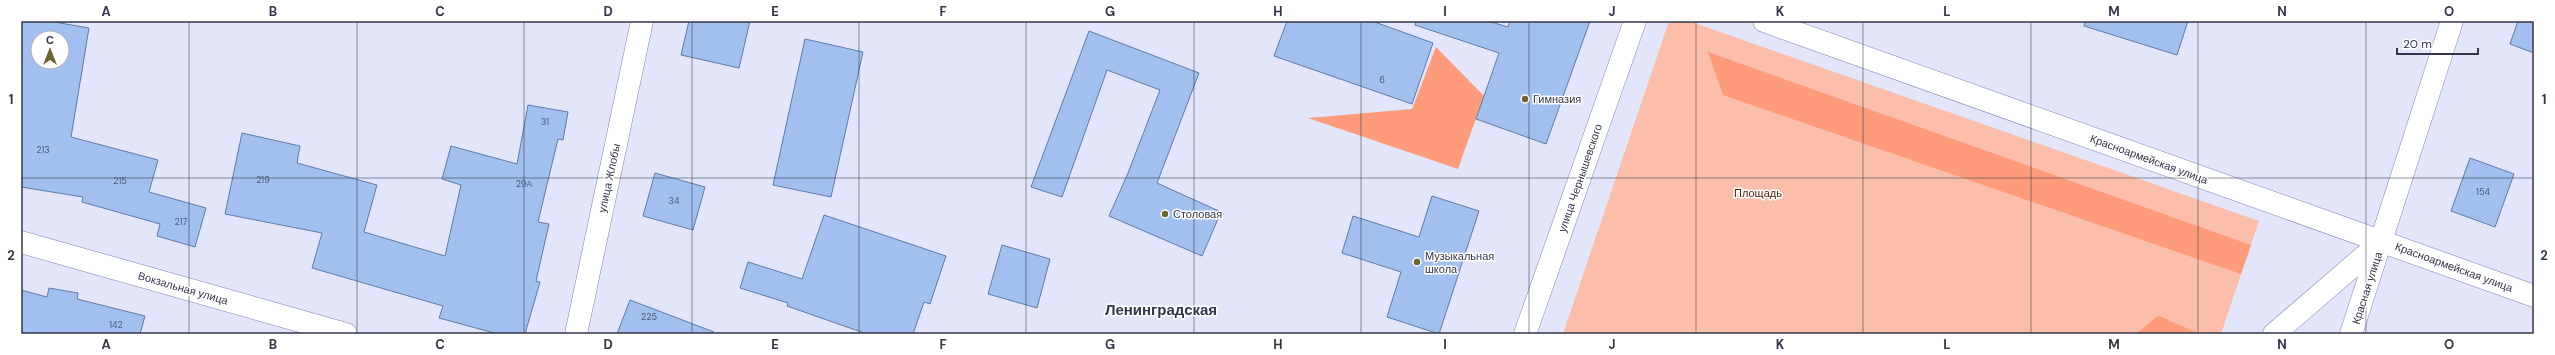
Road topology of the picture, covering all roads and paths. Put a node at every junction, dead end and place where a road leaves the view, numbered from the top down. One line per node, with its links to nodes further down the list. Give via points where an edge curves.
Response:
1 (642, 21): 9 (street, улица Жлобы)
2 (1636, 21): 10 (street, улица Чернышевского)
3 (1764, 21): 5 (street, Красноармейская улица)
4 (2452, 21): 5 (street, Красная улица)
5 (2382, 241): 7 (street, Красноармейская улица); 11 (street); 12 (street, Красная улица)
6 (21, 242): 8 (street, Вокзальная улица)
7 (2534, 296)
8 (346, 334)
9 (576, 334)
10 (1525, 334)
11 (2274, 334)
12 (2351, 334)

